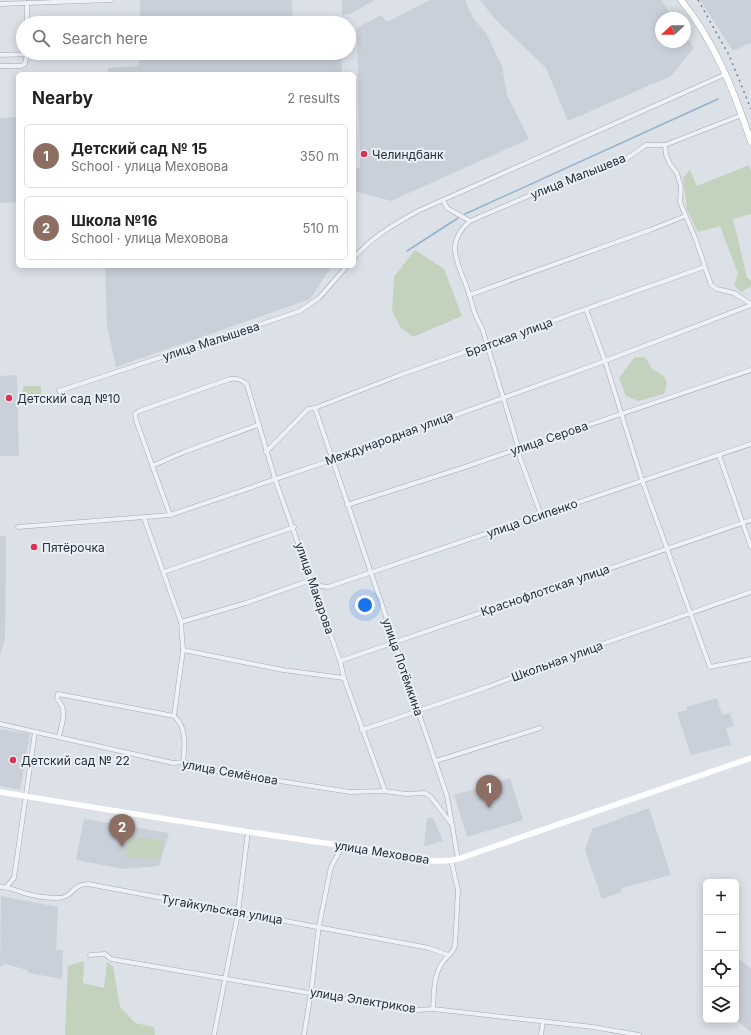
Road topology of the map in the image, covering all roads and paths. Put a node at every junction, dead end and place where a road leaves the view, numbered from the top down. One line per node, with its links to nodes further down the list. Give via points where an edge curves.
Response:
1 (111, 0): 3 (street)
2 (681, 0): 10 (main road, via 700,25)
3 (27, 3): 4 (street); 5 (street)
4 (0, 4)
5 (27, 16)
6 (16, 54): 7 (street)
7 (0, 55)
8 (26, 60): 9 (street, via 21,66)
9 (0, 66)
10 (726, 74): 11 (main road); 14 (street)
11 (742, 115): 12 (main road); 13 (street, улица Малышева)
12 (751, 142)
13 (665, 145): 15 (street, via 666,155 677,173 681,187 680,202); 16 (street, улица Малышева, via 646,145 626,159 603,166 583,177 560,182)
14 (443, 200): 16 (street, via 447,208); 17 (street, via 377,236)
15 (685, 216): 18 (street); 20 (street)
16 (470, 221): 20 (street, via 460,230 455,243 455,257)
17 (356, 255)
18 (704, 267): 21 (street, via 712,285 717,289 734,293); 22 (street, Братская улица)
19 (345, 268): 26 (street, улица Малышева, via 319,298 300,311)
20 (469, 295): 23 (street, via 472,310 482,328)
21 (751, 305): 24 (street, Международная улица)
22 (586, 309): 23 (street, Братская улица); 24 (street)
23 (487, 345): 27 (street); 28 (street, Братская улица)
24 (605, 361): 27 (street, Международная улица); 29 (street)
25 (751, 370): 29 (street, улица Серова)
26 (59, 391)
27 (502, 397): 32 (street); 35 (street, Международная улица)
28 (315, 408): 33 (street, Братская улица, via 303,412); 35 (street, улица Потёмкина)
29 (620, 413): 32 (street, улица Серова); 38 (street)
30 (258, 425): 33 (street, улица Макарова); 36 (street); 36 (street, улица Макарова, via 247,385 239,379 138,411 135,414 136,420)
31 (751, 444): 34 (street, улица Осипенко)
32 (518, 449): 39 (street, улица Серова); 41 (street)
33 (266, 452): 37 (street, улица Макарова)
34 (719, 455): 38 (street, улица Осипенко); 44 (street)
35 (332, 460): 37 (street, Международная улица); 39 (street, улица Потёмкина)
36 (152, 466): 40 (street)
37 (275, 479): 40 (street, Международная улица); 46 (street, улица Макарова)
38 (642, 480): 41 (street, улица Осипенко); 48 (street)
39 (347, 505): 50 (street, улица Потёмкина)
40 (170, 515): 42 (street, Международная улица)
41 (541, 515): 50 (street, улица Осипенко)
42 (144, 518): 45 (street, Международная улица); 49 (street)
43 (751, 520): 44 (street, Краснофлотская улица)
44 (742, 523): 47 (street); 48 (street, Краснофлотская улица)
45 (18, 527)
46 (294, 527): 49 (street); 51 (street, улица Макарова)
47 (751, 547)
48 (667, 549): 54 (street); 56 (street, Краснофлотская улица)
49 (164, 572): 55 (street)
50 (371, 572): 52 (street, улица Осипенко, via 328,587); 56 (street, улица Потёмкина)
51 (311, 580): 52 (street, улица Макарова); 55 (street)
52 (313, 585): 59 (street, улица Макарова)
53 (751, 592): 54 (street, Школьная улица)
54 (690, 614): 58 (street, via 710,667); 61 (street, Школьная улица)
55 (181, 622): 57 (street)
56 (394, 642): 59 (street, Краснофлотская улица); 61 (street, улица Потёмкина)
57 (184, 650): 60 (street, via 283,670); 62 (street)
58 (751, 659)
59 (340, 661): 60 (street, улица Макарова)
60 (344, 678): 65 (street, улица Макарова)
61 (418, 711): 65 (street, Школьная улица); 69 (street, улица Потёмкина)
62 (174, 716): 67 (street, via 58,694 57,698 62,703 64,713); 70 (street, via 182,728 185,744)
63 (0, 724): 66 (street, улица Семёнова)
64 (540, 728): 69 (street)
65 (362, 730): 71 (street, улица Макарова)
66 (35, 732): 67 (street, улица Семёнова); 73 (street)
67 (59, 736): 70 (street, улица Семёнова, via 173,763)
68 (751, 758): 77 (street, улица Меховова)
69 (436, 761): 74 (street, улица Потёмкина, via 448,796)
70 (183, 762): 71 (street, улица Семёнова, via 194,764 198,768 350,792)
71 (385, 791): 74 (street, улица Семёнова, via 425,793)
72 (0, 792): 73 (street, улица Меховова)
73 (25, 796): 75 (street, улица Меховова); 79 (street, via 14,878)
74 (450, 822): 77 (street, улица Потёмкина)
75 (248, 831): 76 (street, улица Меховова); 81 (street)
76 (343, 845): 78 (street, улица Меховова, via 433,861); 82 (street, via 331,867)
77 (458, 859): 78 (street, улица Меховова)
78 (451, 860): 84 (street, via 458,897 455,946)
79 (7, 886): 80 (street, Тугайкульская улица); 81 (street, Тугайкульская улица, via 24,893 57,898 69,895 76,886 88,884)
80 (0, 887)
81 (238, 913): 82 (street, Тугайкульская улица); 85 (street)
82 (319, 926): 84 (street, Тугайкульская улица, via 429,948); 86 (street)
83 (90, 955): 85 (street, улица Электриков, via 105,954 111,959)
84 (448, 955): 87 (street, via 435,976)
85 (225, 978): 86 (street, улица Электриков); 89 (street)
86 (311, 992): 87 (street, улица Электриков, via 391,1007); 90 (street)
87 (433, 1009): 88 (street, улица Электриков)
88 (543, 1021): 91 (street); 92 (street, улица Электриков)
89 (214, 1035)
90 (304, 1035)
91 (541, 1035)
92 (639, 1035)

